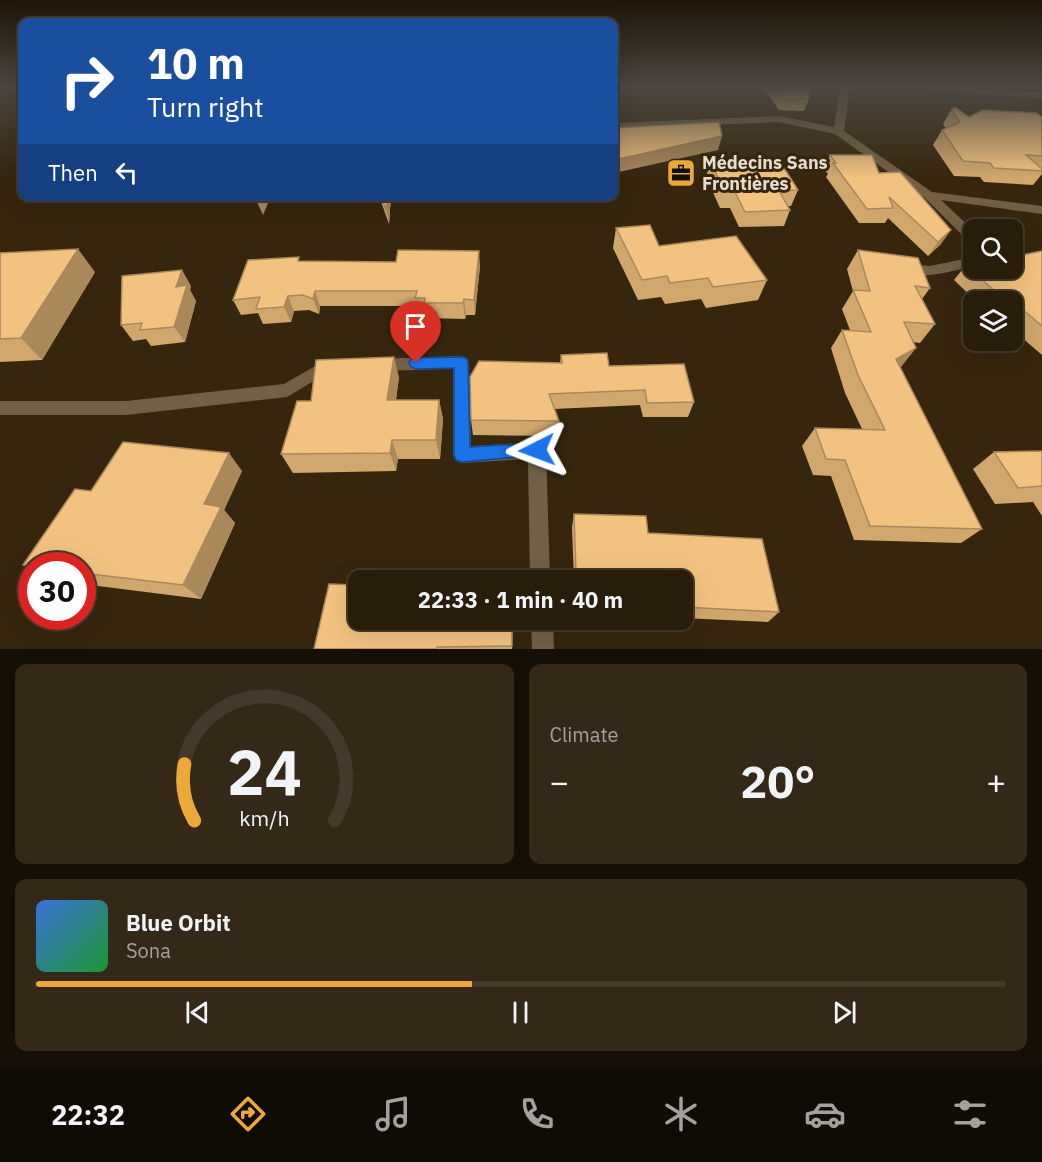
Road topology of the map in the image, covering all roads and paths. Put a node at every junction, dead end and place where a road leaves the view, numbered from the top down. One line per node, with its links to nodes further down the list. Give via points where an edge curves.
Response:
1 (841, 118): 3 (street)
2 (618, 126): 3 (street, via 779,119)
3 (839, 132): 4 (street)
4 (929, 195): 5 (street); 6 (street)
5 (1042, 210)
6 (963, 228)
7 (963, 264): 8 (street, via 930,271)
8 (887, 268)
9 (0, 408): 10 (street, via 126,408 287,390 326,366 461,362 462,455 537,450)
10 (540, 570)
11 (542, 630): 12 (street)
12 (543, 649)

